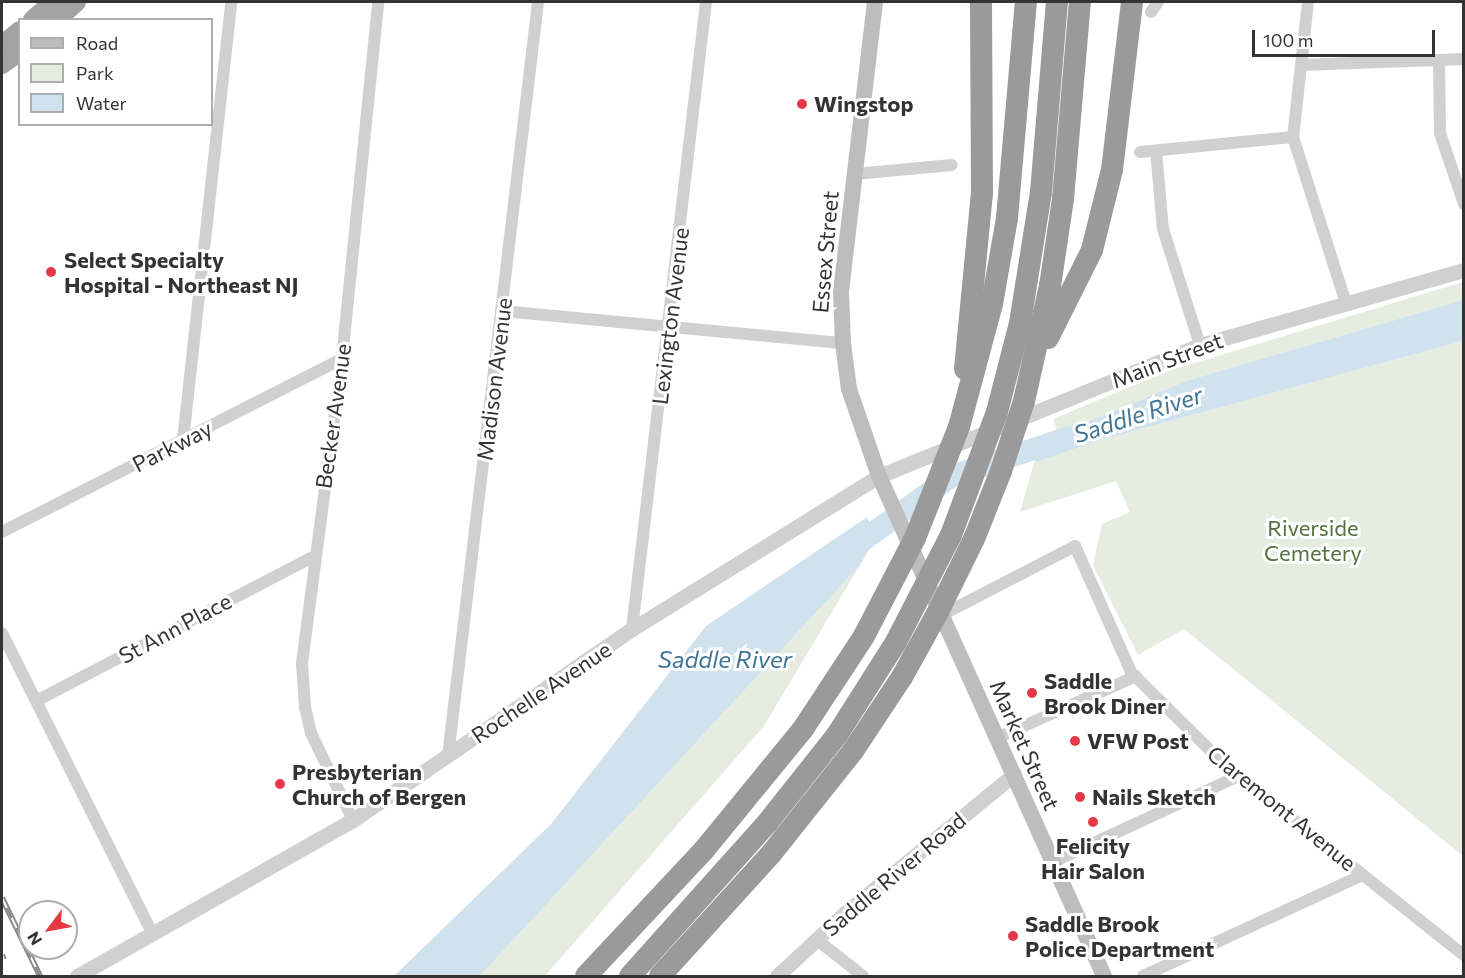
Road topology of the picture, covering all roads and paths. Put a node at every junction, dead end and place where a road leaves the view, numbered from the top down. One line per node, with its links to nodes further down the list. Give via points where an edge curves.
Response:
1 (54, 2): 14 (highway)
2 (76, 2): 15 (highway)
3 (231, 2): 38 (street)
4 (378, 2): 35 (street, Becker Avenue)
5 (538, 2): 31 (street, Madison Avenue)
6 (706, 2): 32 (street, Lexington Avenue)
7 (875, 2): 27 (main road, Essex Street)
8 (981, 2): 37 (highway, via 982,194)
9 (1026, 2): 37 (highway, via 998,276)
10 (1057, 2): 60 (highway, via 1036,236 1020,323 997,412 951,535 909,619 862,698 797,788)
11 (1080, 2): 36 (highway, via 1058,243)
12 (1308, 2): 22 (street)
13 (1147, 5): 36 (highway, via 1092,250)
14 (35, 18)
15 (58, 18)
16 (18, 33): 17 (highway)
17 (2, 46)
18 (18, 52): 21 (highway)
19 (1464, 59): 20 (street)
20 (1439, 61): 22 (street); 28 (street, via 1440,133)
21 (2, 64)
22 (1301, 65): 23 (street)
23 (1293, 137): 24 (street); 30 (street)
24 (1156, 150): 25 (street); 34 (street, via 1163,229)
25 (1140, 152)
26 (952, 165): 27 (street)
27 (855, 174): 33 (main road, Essex Street, via 841,292)
28 (1464, 204)
29 (1464, 270): 30 (street, Main Street)
30 (1346, 303): 34 (street, Main Street)
31 (502, 311): 32 (street); 49 (street, Madison Avenue)
32 (669, 327): 33 (street); 44 (street, Lexington Avenue)
33 (843, 343): 39 (main road, Essex Street, via 854,408)
34 (1200, 345): 39 (street, Main Street)
35 (342, 359): 38 (street, Parkway); 42 (street, Becker Avenue)
36 (1031, 374): 61 (highway, via 1001,471 974,539 920,645 871,726 771,854)
37 (959, 427): 59 (highway, via 935,492 893,584 841,674 769,773 704,850)
38 (183, 440): 40 (street, Parkway)
39 (879, 476): 41 (main road, Essex Street); 44 (street, Rochelle Avenue)
40 (2, 532)
41 (905, 532): 43 (main road, Market Street)
42 (315, 556): 47 (street, St Ann Place); 52 (street, Becker Avenue, via 302,663 305,707 318,752)
43 (942, 615): 46 (street, Claremont Avenue, via 1075,546); 48 (main road, Market Street)
44 (632, 629): 49 (street, Rochelle Avenue)
45 (2, 633): 47 (street)
46 (1136, 676): 48 (street); 51 (street, Claremont Avenue)
47 (36, 701): 55 (street)
48 (997, 738): 50 (main road, Market Street)
49 (448, 756): 52 (street, Rochelle Avenue)
50 (1014, 774): 53 (main road, Market Street); 56 (street, Saddle River Road)
51 (1238, 776): 53 (street); 54 (street, Claremont Avenue)
52 (353, 820): 55 (street, Rochelle Avenue)
53 (1053, 862): 64 (main road, Market Street)
54 (1363, 875): 57 (street, Claremont Avenue); 65 (street)
55 (153, 935): 58 (street, Rochelle Avenue)
56 (816, 939): 62 (street, Saddle River Road); 63 (street)
57 (1464, 955)
58 (77, 976)
59 (586, 976)
60 (630, 976)
61 (660, 976)
62 (777, 976)
63 (863, 976)
64 (1104, 976)
65 (1143, 976)

